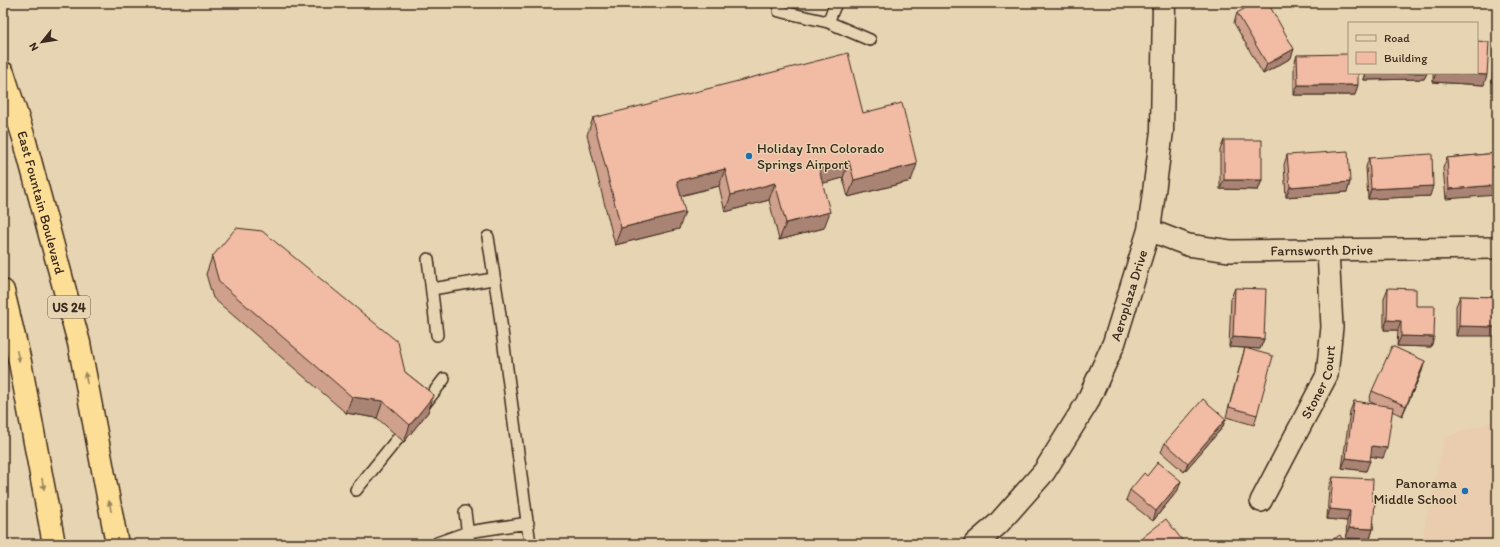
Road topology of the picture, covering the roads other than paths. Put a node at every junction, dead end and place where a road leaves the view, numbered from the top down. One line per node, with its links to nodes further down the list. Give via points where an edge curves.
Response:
1 (836, 3): 4 (lane)
2 (1164, 3): 7 (street, Aeroplaza Drive, via 1162,131)
3 (780, 11): 4 (lane)
4 (828, 22): 5 (lane)
5 (870, 40)
6 (3, 73): 25 (highway, East Fountain Boulevard / US 24, one-way to 6, via 79,343 24,138)
7 (1149, 230): 10 (street, Farnsworth Drive, via 1188,245 1230,251); 29 (street, Aeroplaza Drive, via 1114,343 1087,403 1044,472 998,524)
8 (488, 237): 12 (lane)
9 (1497, 248): 10 (street, Farnsworth Drive)
10 (1328, 251): 20 (street, Stoner Court, via 1332,327 1327,375)
11 (428, 259): 13 (lane)
12 (494, 279): 13 (lane); 22 (lane)
13 (432, 289): 15 (lane)
14 (3, 291): 24 (highway, one-way to 24, via 20,362)
15 (437, 335)
16 (444, 379): 17 (lane)
17 (422, 407)
18 (399, 437): 19 (lane)
19 (356, 490)
20 (1260, 501)
21 (465, 512): 23 (lane)
22 (528, 523): 23 (lane); 28 (lane)
23 (468, 532): 26 (lane); 27 (lane)
24 (54, 544)
25 (117, 544)
26 (437, 544)
27 (469, 544)
28 (530, 544)
29 (975, 544)

